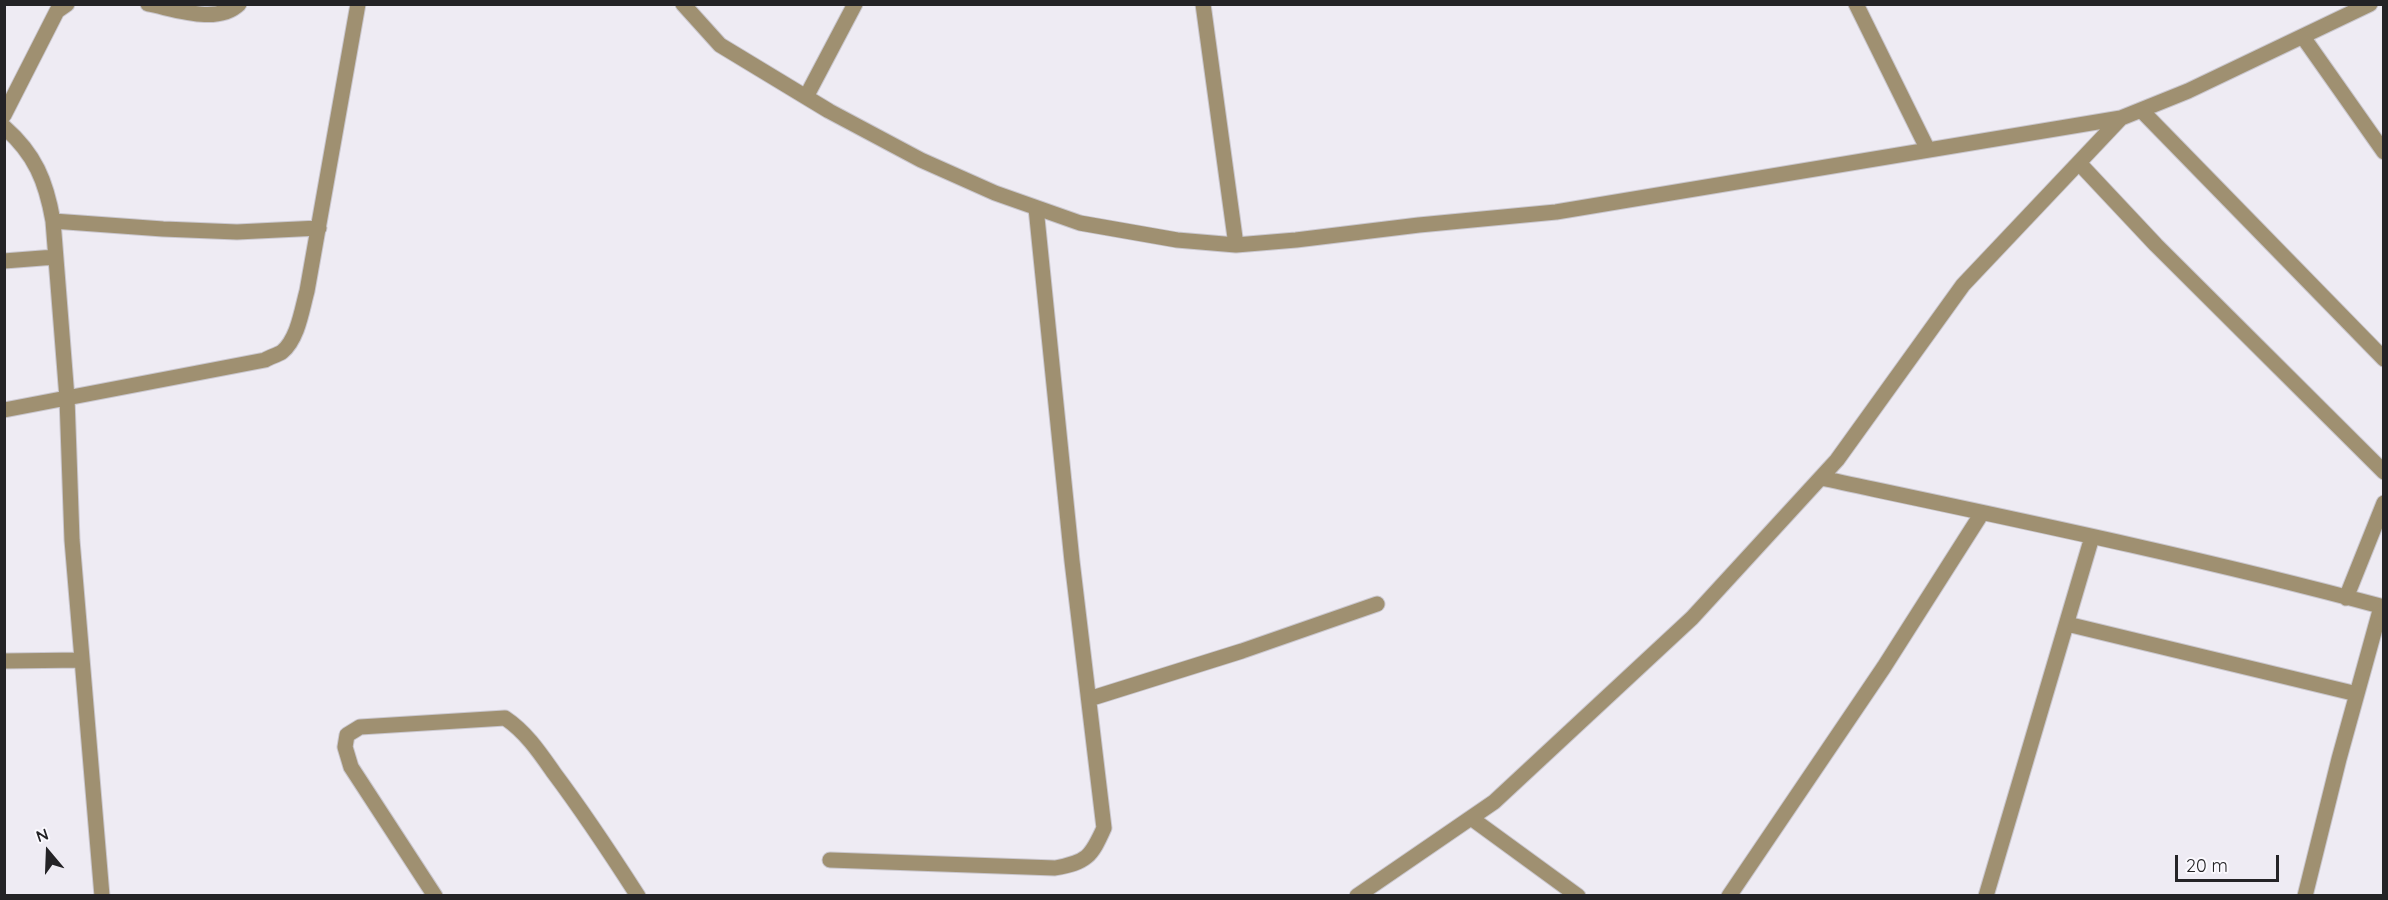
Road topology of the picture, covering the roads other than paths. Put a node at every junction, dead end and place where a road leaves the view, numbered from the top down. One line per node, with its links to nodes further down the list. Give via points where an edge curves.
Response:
1 (67, 4): 14 (street, via 57,11)
2 (148, 4): 10 (street)
3 (239, 4): 10 (street, via 231,12 216,16)
4 (358, 4): 22 (street)
5 (683, 4): 12 (street, via 720,45)
6 (855, 4): 12 (street)
7 (1203, 4): 23 (street)
8 (1856, 4): 17 (street)
9 (2370, 4): 11 (street)
10 (166, 6)
11 (2303, 37): 13 (street); 18 (street)
12 (806, 98): 20 (street, via 921,160)
13 (2141, 110): 15 (street); 26 (street)
14 (4, 115)
15 (2121, 118): 17 (street); 19 (street)
16 (4, 127): 21 (street, via 19,140 42,174)
17 (1929, 150): 23 (street, via 1556,212)
18 (2384, 152)
19 (2079, 163): 29 (street); 30 (street, via 1963,285)
20 (1036, 208): 23 (street, via 1080,223 1177,240); 41 (street)
21 (53, 221): 22 (street, via 237,232); 24 (street)
22 (319, 228): 27 (street, via 300,318 283,351 265,360)
23 (1236, 245)
24 (55, 257): 25 (street); 27 (street)
25 (4, 261)
26 (2384, 359)
27 (67, 398): 28 (street); 38 (street, via 72,540)
28 (4, 410)
29 (2384, 472)
30 (1821, 478): 32 (street); 42 (street, via 1692,618 1494,802)
31 (2384, 503): 34 (street)
32 (1982, 513): 33 (street); 49 (street, via 1884,667)
33 (2092, 537): 34 (street); 37 (street)
34 (2346, 598): 36 (street)
35 (1377, 604): 41 (street)
36 (2382, 607): 40 (street)
37 (2067, 624): 40 (street); 50 (street)
38 (82, 660): 39 (street); 44 (street)
39 (4, 661)
40 (2357, 694): 51 (street)
41 (1089, 699): 43 (street, via 1104,828 1094,851 1077,864 1055,868)
42 (1471, 818): 47 (street); 48 (street)
43 (830, 860)
44 (102, 896)
45 (435, 896): 46 (street, via 351,767 345,747 347,735 360,727 505,718 529,739 595,828)
46 (638, 896)
47 (1357, 896)
48 (1578, 896)
49 (1729, 896)
50 (1986, 896)
51 (2305, 896)

